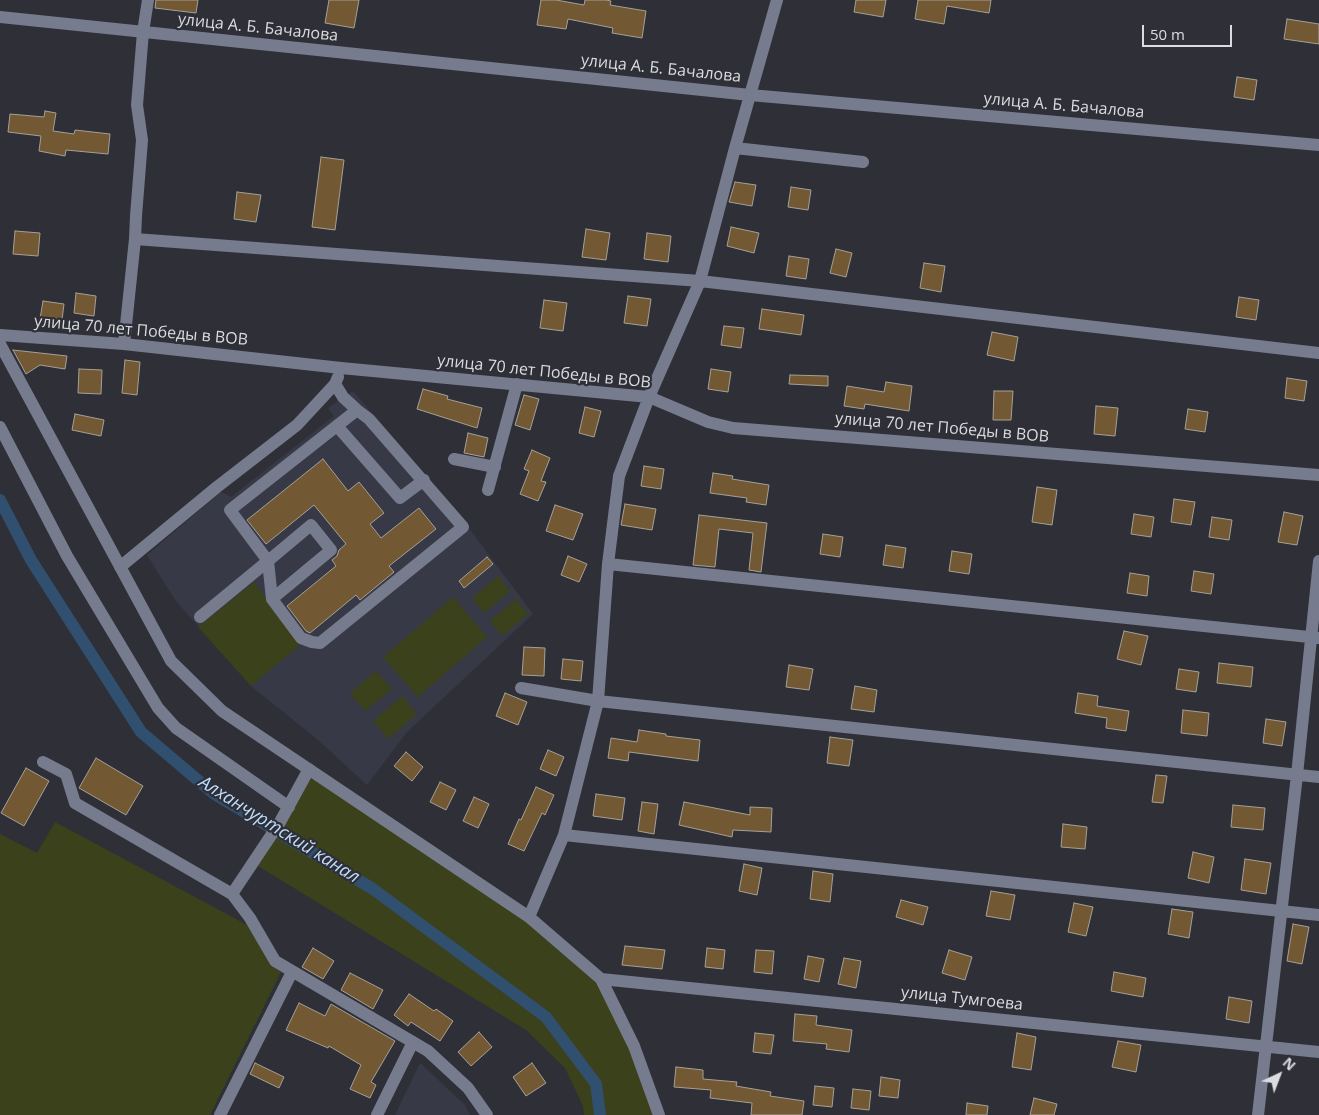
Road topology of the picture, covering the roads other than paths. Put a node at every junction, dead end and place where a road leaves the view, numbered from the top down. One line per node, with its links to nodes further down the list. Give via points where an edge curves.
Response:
1 (148, 0): 4 (street)
2 (777, 0): 5 (street)
3 (0, 17): 4 (street, улица А. Б. Бачалова)
4 (142, 32): 5 (street, улица А. Б. Бачалова); 9 (street, via 137,105 142,140)
5 (750, 94): 6 (street, улица А. Б. Бачалова); 7 (street)
6 (1319, 145)
7 (734, 148): 8 (street); 10 (street)
8 (863, 162)
9 (135, 238): 10 (street); 13 (street)
10 (700, 281): 14 (street); 18 (street)
11 (0, 335): 13 (street, улица 70 лет Победы в ВОВ)
12 (0, 344): 30 (street)
13 (124, 344): 15 (street, улица 70 лет Победы в ВОВ)
14 (1319, 353)
15 (341, 368): 16 (street); 17 (street, улица 70 лет Победы в ВОВ)
16 (335, 384): 19 (street); 30 (street, via 298,425)
17 (517, 384): 18 (street, улица 70 лет Победы в ВОВ); 23 (street)
18 (649, 397): 24 (street, улица 70 лет Победы в ВОВ, via 708,422 733,428); 29 (street, via 619,476)
19 (357, 410): 20 (street); 25 (street)
20 (337, 426): 25 (street, via 400,498); 27 (street, via 230,510)
21 (0, 427): 40 (street, via 68,556 158,708 176,728)
22 (454, 458): 23 (street)
23 (494, 467): 26 (street)
24 (1319, 475)
25 (424, 480): 31 (street, via 463,527 320,643 301,638)
26 (488, 490)
27 (268, 561): 31 (street); 31 (street, via 310,525 331,550); 32 (street)
28 (1319, 561): 33 (street)
29 (608, 564): 33 (street); 35 (street)
30 (120, 566): 37 (street, via 171,661 222,711)
31 (272, 599)
32 (200, 617)
33 (1316, 637): 38 (street)
34 (521, 688): 35 (street)
35 (598, 701): 38 (street); 41 (street)
36 (43, 762): 42 (street, via 66,774 75,803)
37 (309, 769): 40 (street); 45 (street)
38 (1297, 775): 39 (street); 43 (street)
39 (1319, 777)
40 (289, 807): 42 (street)
41 (564, 834): 43 (street); 45 (street)
42 (232, 894): 46 (street, via 275,961)
43 (1281, 912): 44 (street); 49 (street)
44 (1319, 915)
45 (529, 917): 47 (street)
46 (292, 972): 48 (street); 51 (street)
47 (601, 979): 49 (street, улица Тумгоева); 54 (street, via 634,1046)
48 (413, 1042): 52 (street); 53 (street, via 428,1051 468,1088)
49 (1265, 1045): 50 (street, улица Тумгоева); 55 (street)
50 (1319, 1052)
51 (220, 1115)
52 (377, 1115)
53 (486, 1115)
54 (659, 1115)
55 (1258, 1115)

